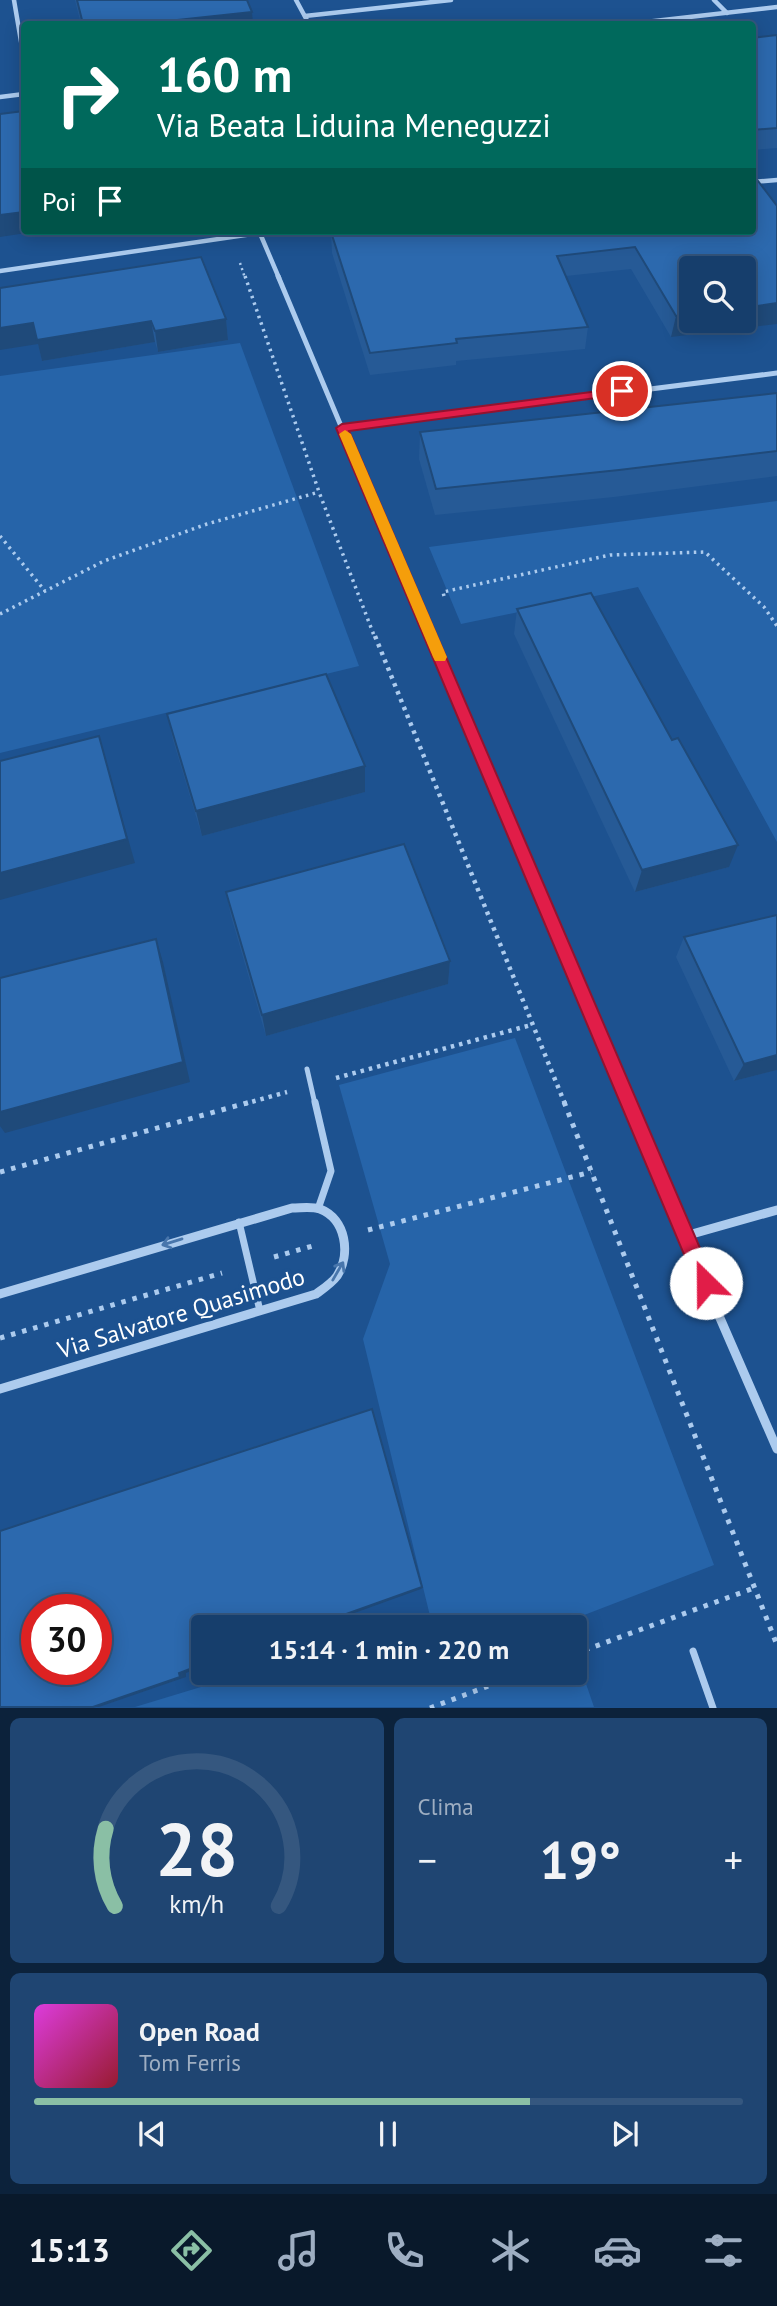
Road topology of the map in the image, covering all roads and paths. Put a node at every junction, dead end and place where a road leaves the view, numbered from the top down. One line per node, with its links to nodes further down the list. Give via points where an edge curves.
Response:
1 (14, 0): 10 (street)
2 (296, 0): 7 (street)
3 (451, 0): 7 (street)
4 (715, 0): 6 (street)
5 (777, 7): 6 (street)
6 (727, 13): 9 (street)
7 (305, 16): 8 (street)
8 (308, 21)
9 (655, 21)
10 (21, 41)
11 (21, 94): 12 (street)
12 (0, 97)
13 (777, 180): 14 (street)
14 (756, 182)
15 (240, 235): 18 (street)
16 (261, 235): 20 (street)
17 (238, 258): 21 (path)
18 (0, 271)
19 (777, 373): 20 (street)
20 (342, 428): 35 (street)
21 (319, 492): 23 (path, via 194,528 104,561); 27 (path)
22 (0, 536): 23 (path)
23 (45, 591): 25 (path)
24 (443, 592): 26 (path, via 610,555 705,552 764,607)
25 (0, 614)
26 (777, 626)
27 (531, 1025): 29 (path); 31 (path)
28 (307, 1069): 29 (lane)
29 (312, 1085): 30 (path); 32 (lane, via 331,1171)
30 (0, 1172)
31 (591, 1172): 36 (path); 43 (path)
32 (318, 1209): 34 (street, via 292,1208); 36 (street, via 335,1221)
33 (777, 1210): 35 (street)
34 (239, 1222): 37 (lane); 38 (street, one-way to 38)
35 (685, 1236): 42 (street)
36 (345, 1237): 37 (path); 39 (street, Via Salvatore Quasimodo, one-way to 36, via 316,1294 336,1278 346,1255)
37 (248, 1265): 39 (lane); 40 (path)
38 (0, 1294)
39 (260, 1311): 41 (street, Via Salvatore Quasimodo)
40 (0, 1338)
41 (0, 1389)
42 (777, 1448)
43 (754, 1588): 44 (path); 45 (path)
44 (777, 1645)
45 (587, 1649)
46 (693, 1651): 49 (lane)
47 (490, 1685): 48 (path)
48 (430, 1707)
49 (713, 1707)

